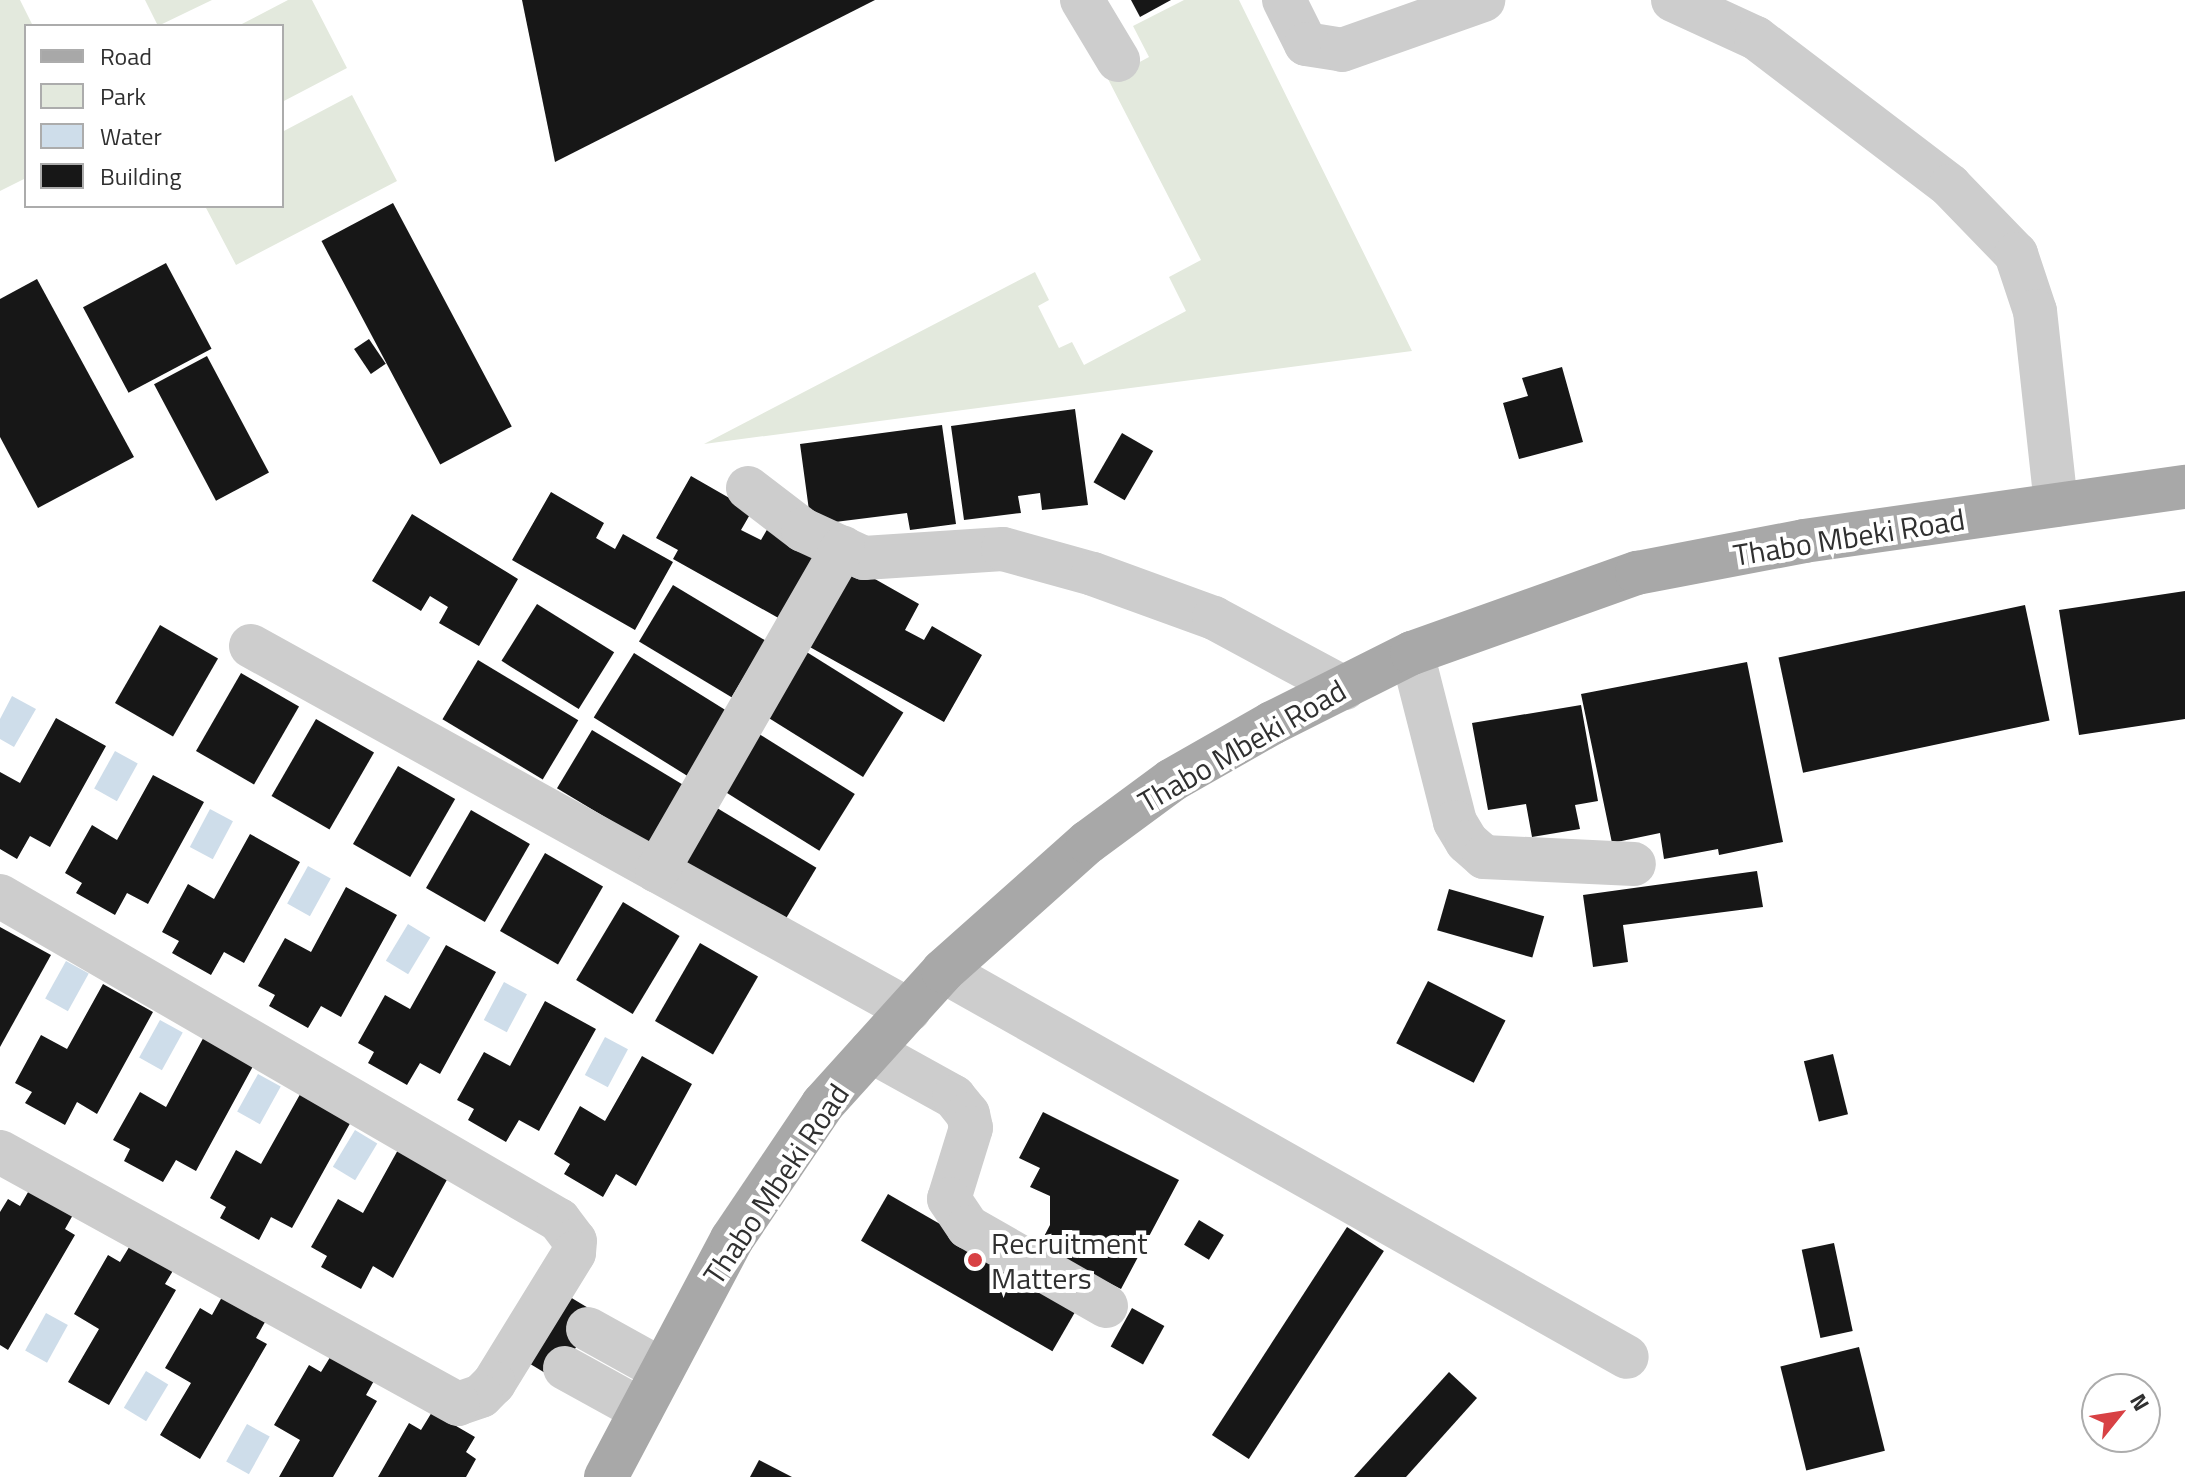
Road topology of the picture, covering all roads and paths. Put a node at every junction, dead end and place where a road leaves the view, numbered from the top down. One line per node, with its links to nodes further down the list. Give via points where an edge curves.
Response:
1 (1082, 0): 5 (lane)
2 (1284, 0): 3 (lane, via 1306,44 1342,50)
3 (1483, 0)
4 (1673, 0): 8 (lane, via 1756,38 1950,186 2016,254 2035,311)
5 (1118, 60)
6 (2185, 487): 8 (main road, Thabo Mbeki Road)
7 (748, 488): 9 (lane, via 803,530)
8 (2056, 505): 11 (main road, Thabo Mbeki Road, via 1804,541 1637,573)
9 (843, 548): 12 (lane, via 864,558 1003,549 1093,574 1214,618); 14 (lane)
10 (251, 646): 14 (lane)
11 (1412, 653): 12 (main road, Thabo Mbeki Road); 13 (lane, via 1455,822 1467,842 1484,857)
12 (1344, 688): 16 (main road, Thabo Mbeki Road, via 1172,780 1088,842)
13 (1634, 864)
14 (657, 871): 17 (lane)
15 (0, 896): 21 (lane, via 559,1220 575,1241)
16 (943, 971): 17 (main road, Thabo Mbeki Road); 23 (lane)
17 (909, 1010): 18 (main road, Thabo Mbeki Road)
18 (871, 1051): 20 (lane, via 954,1097 968,1114 971,1128 949,1199 968,1227); 24 (main road, Thabo Mbeki Road, via 823,1104 732,1239)
19 (0, 1152): 22 (lane, via 458,1404 481,1396)
20 (1106, 1306)
21 (563, 1316): 22 (lane); 24 (lane)
22 (540, 1355): 25 (lane)
23 (1627, 1357)
24 (662, 1370): 25 (main road, Thabo Mbeki Road)
25 (641, 1410): 26 (main road, Thabo Mbeki Road)
26 (606, 1477)

